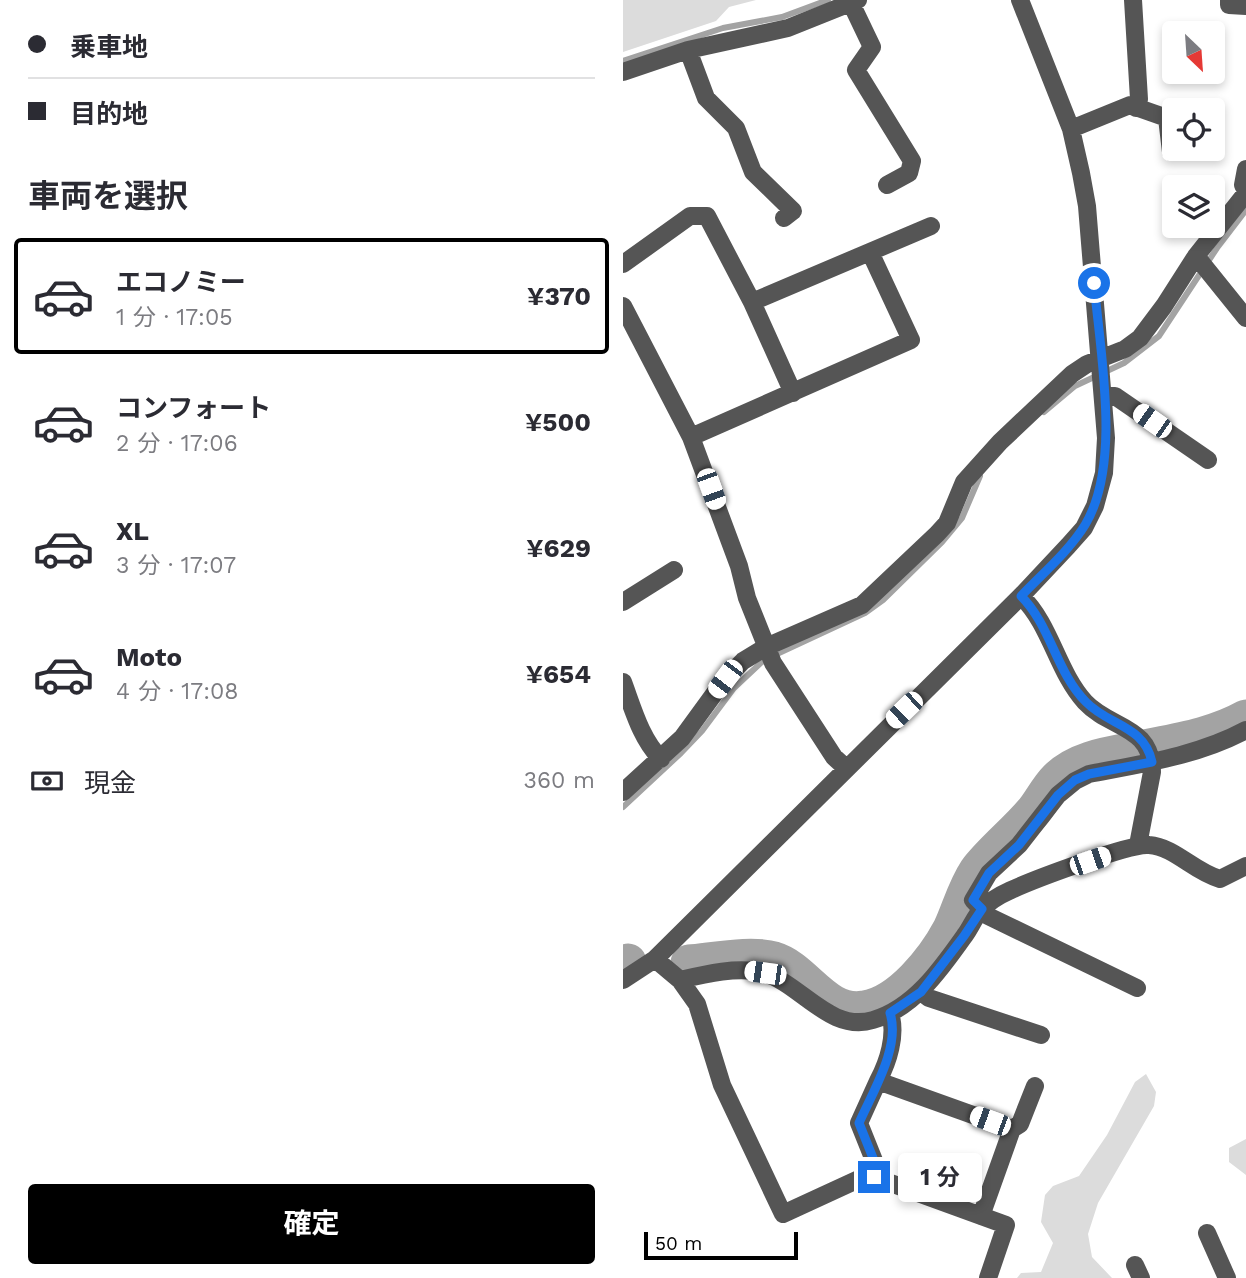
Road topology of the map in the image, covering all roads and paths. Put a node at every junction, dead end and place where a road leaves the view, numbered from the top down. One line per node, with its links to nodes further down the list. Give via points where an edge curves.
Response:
1 (1020, 0): 10 (street)
2 (1133, 0): 8 (street)
3 (1229, 0): 5 (street, via 1229,5)
4 (854, 1): 6 (street, via 788,28); 12 (street, via 872,47 856,70 912,161 909,173)
5 (1246, 6)
6 (688, 50): 7 (street); 14 (street, via 706,98 736,128 753,172 793,211)
7 (623, 72)
8 (1136, 108): 9 (street); 10 (street, via 1130,105)
9 (1162, 116)
10 (1071, 129): 22 (street, via 1087,206)
11 (1246, 169): 13 (street)
12 (887, 185)
13 (1246, 192): 17 (street)
14 (784, 218)
15 (931, 226): 16 (street)
16 (870, 252): 19 (street); 23 (street, via 911,340)
17 (1196, 256): 21 (street); 22 (street, via 1140,338)
18 (623, 264): 19 (street, via 690,216 707,216)
19 (752, 302): 23 (street)
20 (623, 306): 25 (street)
21 (1246, 318)
22 (1101, 359): 24 (street); 30 (street, via 1072,374 1000,442 964,482 947,523 874,595 862,605)
23 (793, 393): 25 (street)
24 (1104, 396): 26 (street, via 1115,396); 28 (street, via 1104,473 1095,506 1084,527)
25 (691, 437): 30 (street)
26 (1207, 460)
27 (674, 570): 29 (street)
28 (1021, 596): 33 (street, via 1067,679 1087,704); 35 (street)
29 (623, 602)
30 (766, 647): 34 (street, via 725,679); 35 (street, via 834,757)
31 (623, 682): 34 (street, via 638,723)
32 (1246, 730): 33 (street, via 1232,738)
33 (1149, 754): 37 (street); 39 (street, via 1075,780 1058,795 1019,845 989,873 973,900)
34 (661, 759): 36 (street)
35 (846, 768): 40 (street)
36 (623, 792)
37 (1138, 845): 38 (street, via 1163,848 1206,876 1220,879); 39 (street, via 1007,892)
38 (1246, 866)
39 (982, 909): 43 (street, via 988,916); 44 (street)
40 (655, 959): 41 (street); 42 (street)
41 (680, 979): 45 (street, via 765,973 849,1021 870,1021); 50 (street, via 697,1004 722,1085 783,1214 859,1179)
42 (623, 981)
43 (1137, 988)
44 (921, 992): 45 (street); 46 (street)
45 (890, 1013): 47 (street, via 893,1022 887,1062)
46 (1041, 1034)
47 (878, 1081): 49 (street); 50 (street, via 859,1123 875,1163)
48 (1035, 1086): 49 (street, via 1020,1124)
49 (1012, 1129): 51 (street)
50 (874, 1177): 51 (street)
51 (981, 1216): 53 (street, via 1006,1225)
52 (1207, 1233): 54 (street)
53 (988, 1278)
54 (1227, 1278)

